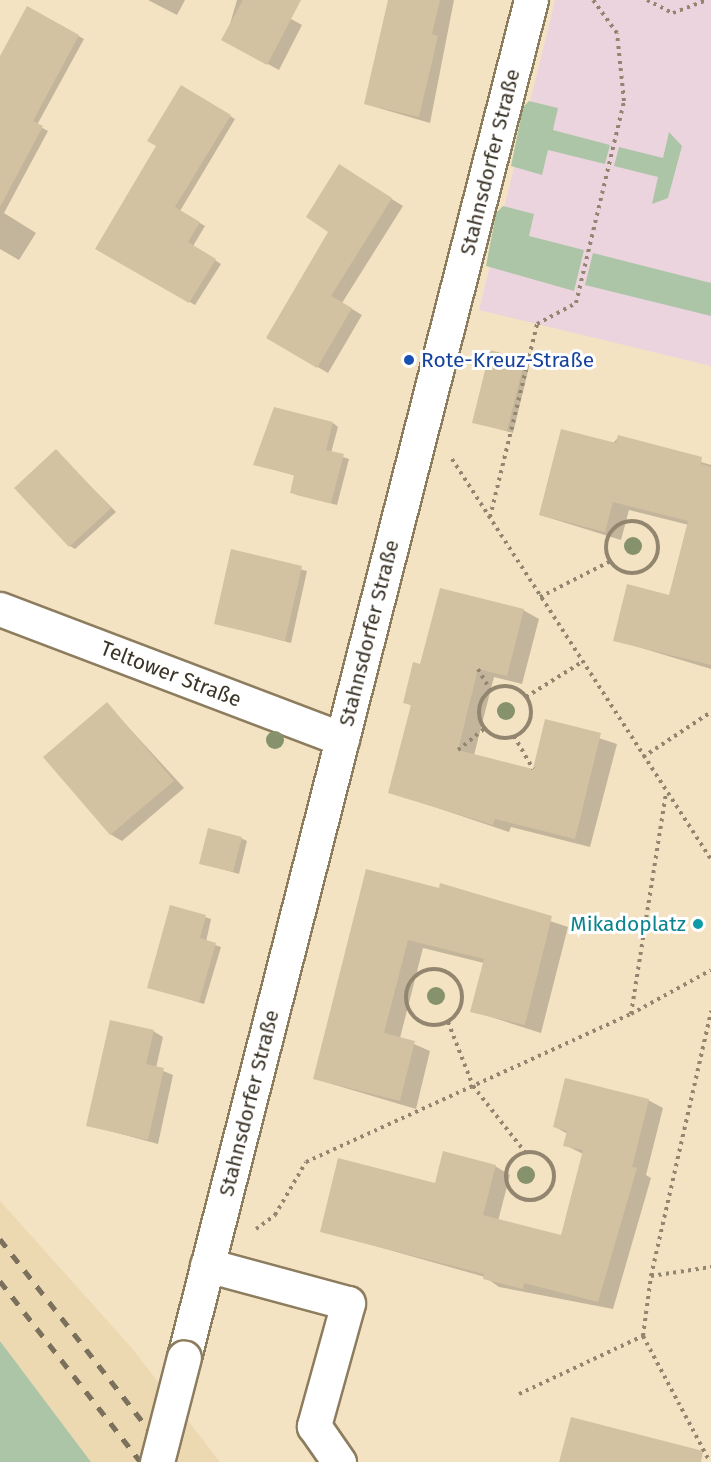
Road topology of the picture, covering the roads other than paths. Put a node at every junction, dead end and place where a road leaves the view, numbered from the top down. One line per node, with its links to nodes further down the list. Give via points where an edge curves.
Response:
1 (531, 0): 3 (street, Stahnsdorfer Straße)
2 (0, 609): 3 (street, Teltower Straße)
3 (342, 739): 4 (street, Stahnsdorfer Straße)
4 (207, 1265): 5 (street, Stahnsdorfer Straße, bridge); 6 (street, via 348,1303 314,1426)
5 (157, 1462)
6 (339, 1462)

